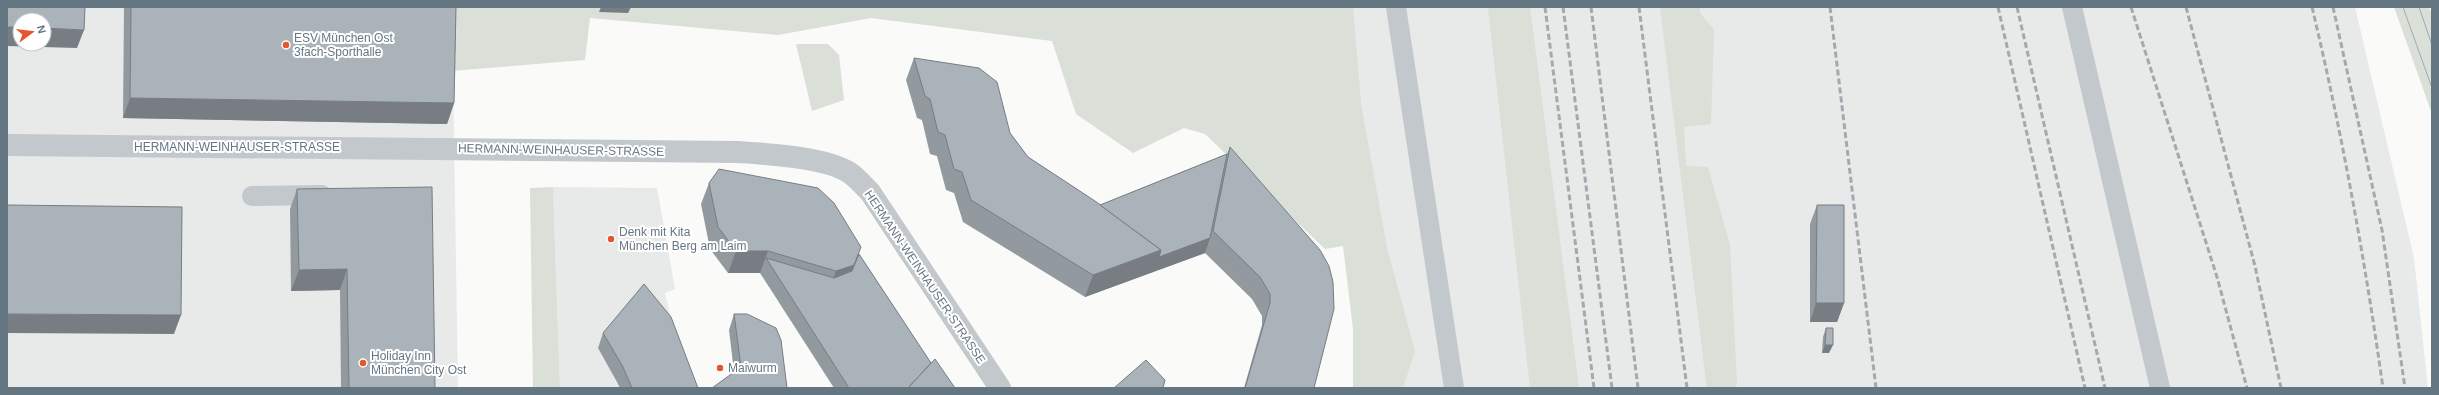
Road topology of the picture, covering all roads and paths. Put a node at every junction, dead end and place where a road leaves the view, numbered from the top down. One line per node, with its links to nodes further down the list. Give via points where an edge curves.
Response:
1 (1396, 7): 7 (lane)
2 (2072, 7): 8 (lane)
3 (7, 145): 6 (street, HERMANN-WEINHAUSER-STRASSE, via 738,152 781,155 818,162 850,172 870,192)
4 (338, 194): 5 (lane)
5 (252, 196)
6 (1000, 388)
7 (1454, 388)
8 (2160, 388)

